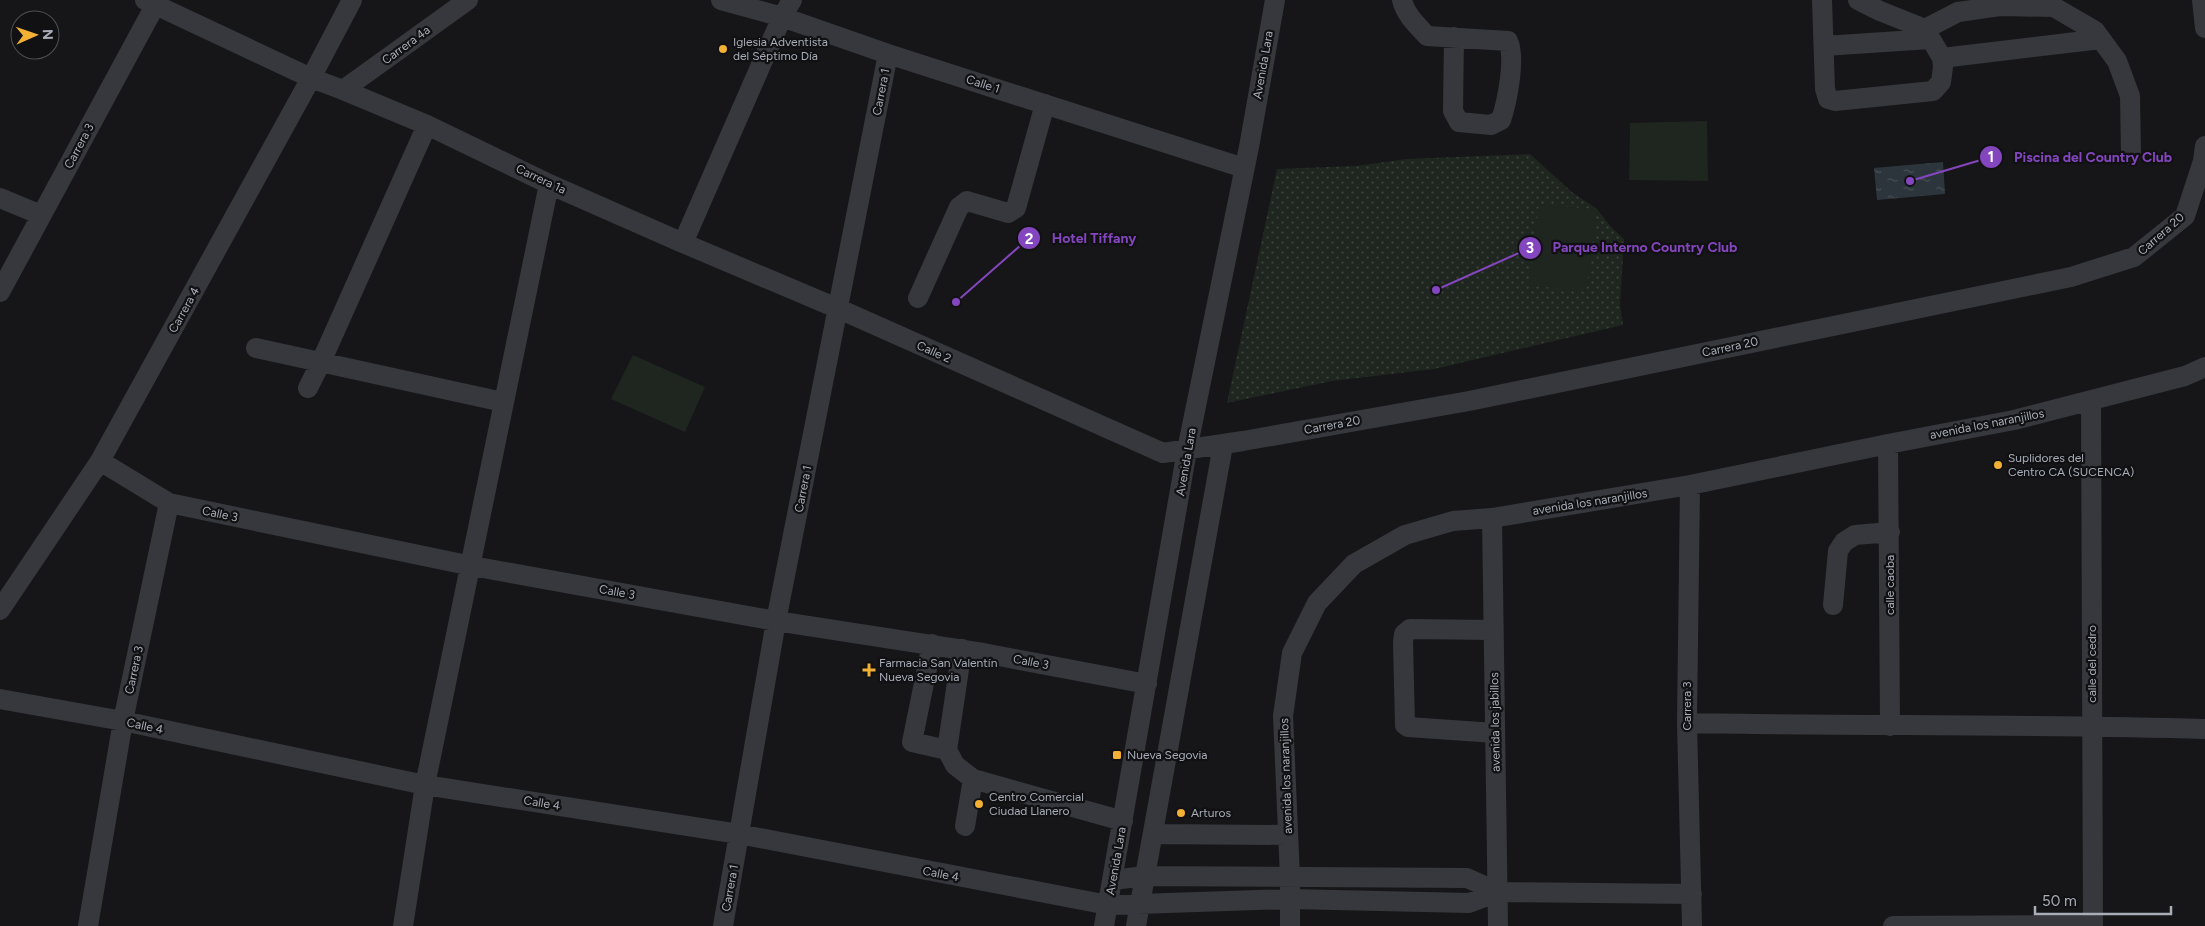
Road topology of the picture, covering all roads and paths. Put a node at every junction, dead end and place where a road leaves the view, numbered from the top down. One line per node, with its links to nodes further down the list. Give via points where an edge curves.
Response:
1 (352, 0): 18 (street, Carrera 4)
2 (468, 0): 19 (street, Carrera 4a)
3 (722, 0): 10 (street, Calle 1)
4 (1275, 0): 24 (street, Avenida Lara)
5 (1402, 0): 13 (street, via 1408,14 1427,36)
6 (1822, 0): 15 (street)
7 (1858, 0): 12 (street)
8 (2202, 0): 11 (street)
9 (152, 2): 18 (street, Carrera 1a); 27 (street, Carrera 3)
10 (787, 8): 16 (street, Calle 1); 28 (street)
11 (2205, 28)
12 (1928, 34): 14 (street, via 1958,12 2000,6 2054,7 2095,31); 15 (street); 17 (street)
13 (1454, 37): 13 (street, via 1453,111 1459,122 1490,125 1501,120 1511,62 1508,42)
14 (2101, 39): 17 (street); 23 (street, via 2117,61 2130,96)
15 (1824, 46): 17 (street, via 1825,89 1828,98 1835,101 1933,91 1941,82)
16 (888, 54): 20 (street, Calle 1); 31 (street, Carrera 1)
17 (1942, 58)
18 (311, 78): 19 (street, Carrera 1a); 41 (street, Carrera 4)
19 (343, 90): 21 (street, Carrera 1a)
20 (1045, 104): 24 (street, Calle 1); 30 (street, via 1016,208 1008,213 967,201 960,207)
21 (426, 125): 25 (street, Carrera 1a); 33 (street)
22 (2205, 146): 39 (street, Carrera 20, via 2204,161 2185,216 2134,257 2071,277 1469,401)
23 (2131, 155)
24 (1244, 168): 40 (street, Avenida Lara)
25 (550, 184): 28 (street, Carrera 1a); 37 (street)
26 (0, 198): 27 (street)
27 (41, 216): 29 (street, Carrera 3)
28 (683, 243): 31 (street, Calle 2)
29 (0, 292)
30 (918, 298)
31 (838, 309): 40 (street, Calle 2, via 1163,453); 49 (street, Carrera 1)
32 (256, 348): 33 (street)
33 (321, 362): 35 (street); 37 (street)
34 (2205, 366): 36 (street, avenida los naranjillos, via 2185,376)
35 (308, 388)
36 (2091, 401): 38 (street, avenida los naranjillos, via 2014,420); 58 (street, calle del cedro)
37 (503, 402): 46 (street)
38 (1888, 444): 42 (street, avenida los naranjillos); 45 (street, calle caoba)
39 (1223, 445): 40 (street, Carrera 20); 67 (street)
40 (1187, 450): 53 (street, Avenida Lara)
41 (100, 461): 43 (street, Calle 3); 48 (street, Carrera 4)
42 (1690, 485): 44 (street, avenida los naranjillos); 56 (street, Carrera 3)
43 (169, 503): 46 (street, Calle 3); 55 (street, Carrera 3)
44 (1492, 518): 50 (street, avenida los jabillos); 68 (street, avenida los naranjillos, via 1453,521 1405,535 1354,564 1318,603 1292,653 1283,716)
45 (1890, 532): 47 (street, via 1855,536 1844,542 1838,551); 57 (street, calle caoba)
46 (472, 566): 49 (street, Calle 3); 63 (street)
47 (1833, 605)
48 (0, 610)
49 (776, 621): 51 (street, Calle 3); 66 (street, Carrera 1)
50 (1493, 630): 60 (street, avenida los jabillos); 60 (street, via 1410,629 1404,634 1403,642 1405,725)
51 (932, 644): 52 (street, Calle 3); 61 (street, via 912,742)
52 (962, 649): 53 (street, Calle 3); 61 (street)
53 (1147, 684): 64 (street, Avenida Lara)
54 (0, 699): 55 (street, Calle 4)
55 (123, 721): 63 (street, Calle 4); 78 (street, Carrera 3)
56 (1687, 723): 57 (street); 73 (street, Carrera 3)
57 (1890, 726): 58 (street)
58 (2092, 726): 59 (street); 77 (street, calle del cedro)
59 (2205, 729)
60 (1495, 733): 72 (street, avenida los jabillos)
61 (947, 750): 62 (street, via 955,765)
62 (973, 779): 64 (street); 65 (street)
63 (425, 785): 66 (street, Calle 4); 79 (street)
64 (1123, 821): 71 (street, Avenida Lara)
65 (965, 826)
66 (739, 834): 76 (street, Calle 4); 80 (street, Carrera 1)
67 (1153, 834): 68 (street); 69 (street)
68 (1288, 835): 70 (street, avenida los naranjillos)
69 (1145, 876): 70 (street); 71 (street); 75 (street)
70 (1290, 877): 72 (street, via 1467,878); 74 (street, avenida los naranjillos)
71 (1113, 880): 76 (street, Avenida Lara)
72 (1498, 892): 73 (street); 74 (street, Calle 4, via 1469,903); 84 (street, avenida los jabillos)
73 (1692, 894): 85 (street, Carrera 3)
74 (1290, 899): 75 (street, Calle 4); 83 (street, avenida los naranjillos)
75 (1140, 904): 76 (street, Calle 4); 82 (street)
76 (1108, 905): 81 (street, Avenida Lara)
77 (2093, 925): 86 (street)
78 (88, 926)
79 (403, 926)
80 (723, 926)
81 (1104, 926)
82 (1136, 926)
83 (1290, 926)
84 (1498, 926)
85 (1692, 926)
86 (1893, 926)

